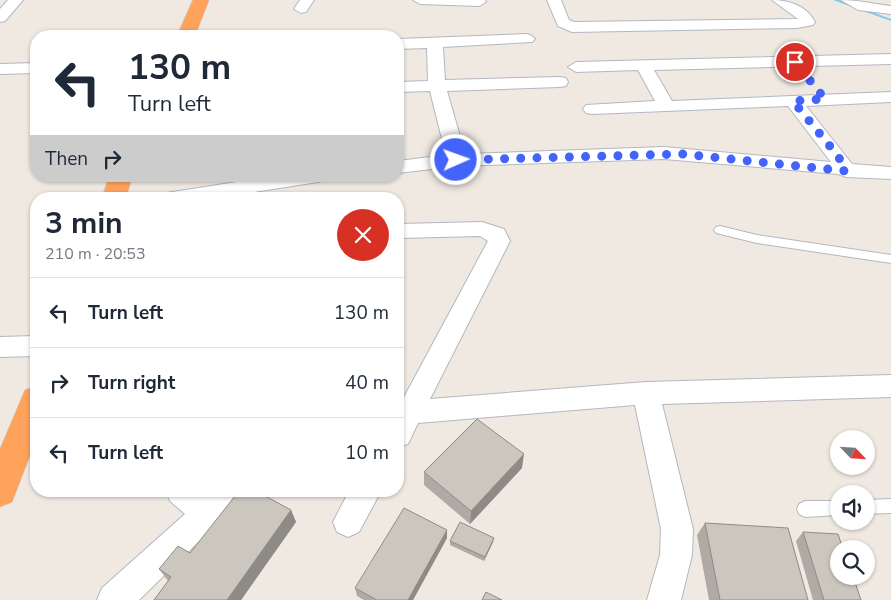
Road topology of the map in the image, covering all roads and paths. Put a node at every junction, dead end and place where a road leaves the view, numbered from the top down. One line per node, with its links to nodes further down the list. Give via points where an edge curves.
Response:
1 (16, 0): 10 (street)
2 (202, 0): 11 (highway)
3 (420, 0): 7 (street)
4 (554, 0): 5 (street, via 563,23 572,27 808,22)
5 (779, 0)
6 (848, 0): 9 (street, via 863,7)
7 (452, 1): 8 (street)
8 (479, 2)
9 (891, 10)
10 (1, 14)
11 (189, 30)
12 (527, 39): 13 (street)
13 (435, 42): 14 (street); 23 (street)
14 (404, 44)
15 (891, 59): 16 (street)
16 (795, 62): 17 (street); 26 (street)
17 (739, 63): 18 (street); 28 (street)
18 (643, 65): 19 (street); 29 (street)
19 (576, 67)
20 (30, 68): 21 (street)
21 (0, 69)
22 (560, 82): 23 (street)
23 (437, 84): 24 (street); 31 (street)
24 (404, 87)
25 (891, 97): 26 (street)
26 (825, 99): 27 (street)
27 (793, 101): 28 (street); 33 (street, via 838,156)
28 (766, 102): 29 (street)
29 (666, 106): 30 (street)
30 (592, 109)
31 (456, 160): 32 (street); 33 (street, via 673,154)
32 (404, 166)
33 (846, 171): 34 (street)
34 (891, 173)
35 (278, 182): 36 (street)
36 (212, 192)
37 (720, 230): 39 (lane)
38 (404, 231): 44 (street, via 482,229 492,231 499,241)
39 (891, 259)
40 (30, 346): 41 (street)
41 (0, 347)
42 (891, 386): 43 (street)
43 (646, 393): 44 (street); 57 (street, via 677,529 676,555)
44 (404, 412)
45 (30, 414): 46 (highway)
46 (0, 491)
47 (188, 497): 54 (street)
48 (223, 497): 54 (street)
49 (363, 497): 55 (street)
50 (891, 506): 51 (lane)
51 (875, 507)
52 (830, 508): 53 (lane)
53 (805, 509)
54 (206, 513): 56 (street)
55 (348, 522)
56 (114, 600)
57 (664, 600)

